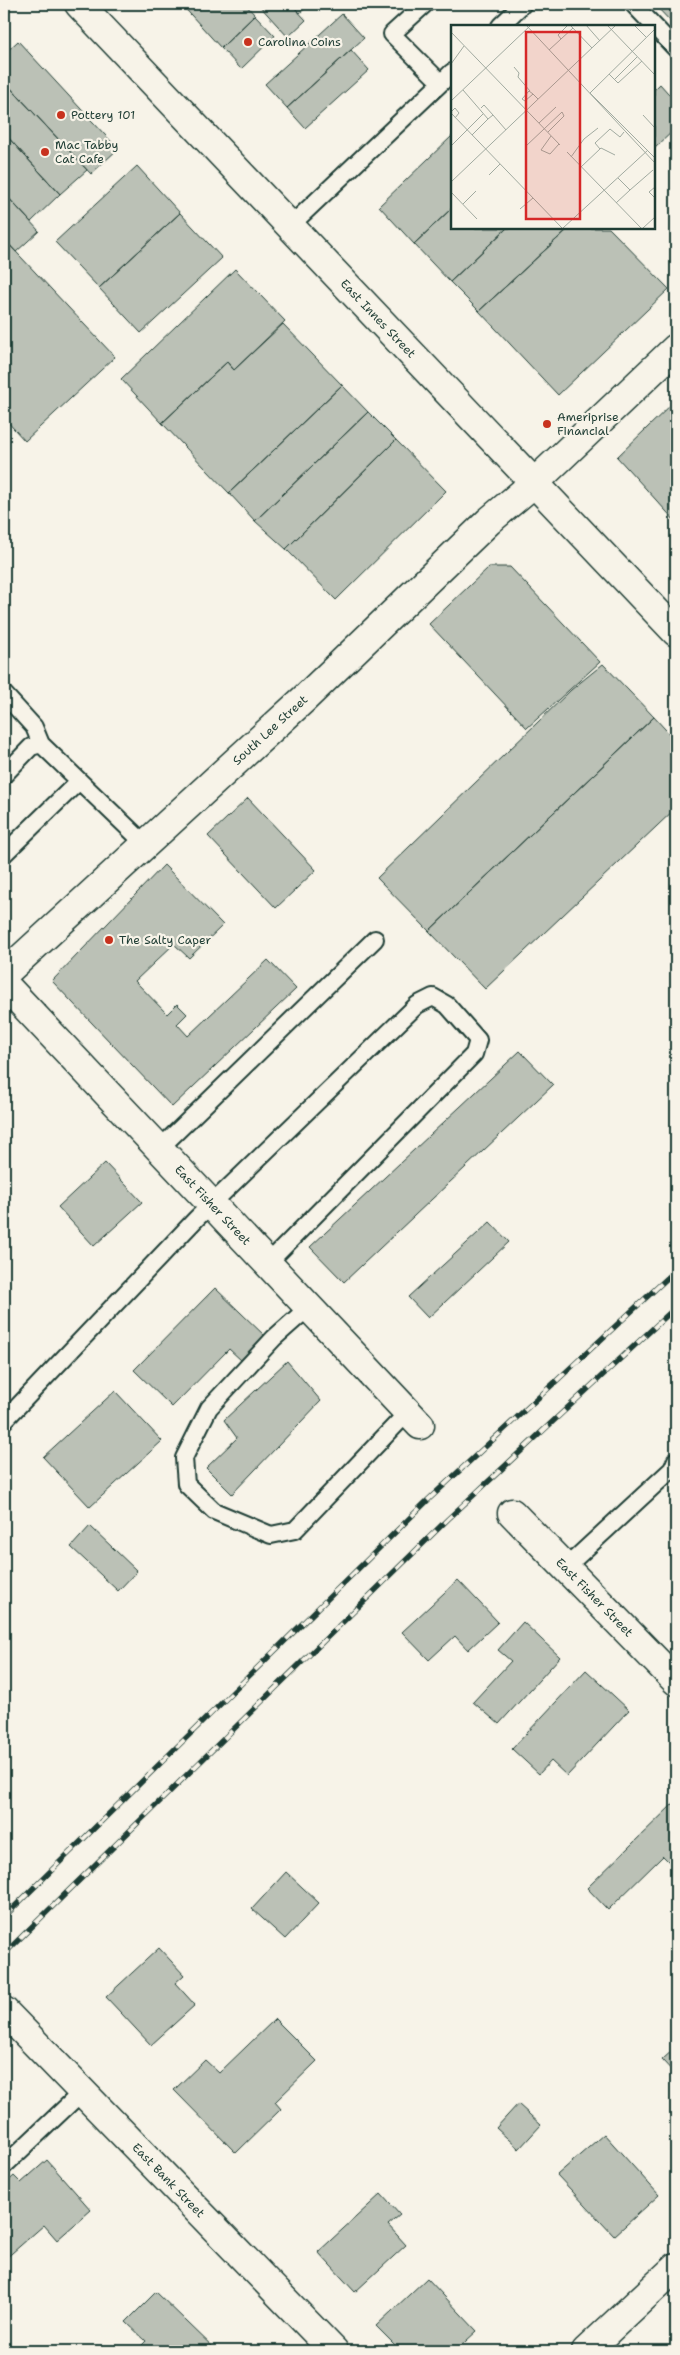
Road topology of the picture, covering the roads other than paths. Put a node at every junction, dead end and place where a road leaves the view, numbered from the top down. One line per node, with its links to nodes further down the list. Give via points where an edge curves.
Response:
1 (79, 4): 10 (street, East Innes Street)
2 (425, 4): 9 (lane, via 392,34)
3 (523, 4): 5 (lane)
4 (634, 4): 6 (lane)
5 (501, 25)
6 (654, 25)
7 (655, 26): 8 (lane)
8 (676, 49)
9 (447, 78): 10 (lane)
10 (290, 226): 12 (street, East Innes Street)
11 (676, 348): 12 (street, South Lee Street)
12 (534, 483): 13 (street, East Innes Street); 18 (street, South Lee Street, via 489,521 304,699)
13 (676, 632)
14 (4, 694): 15 (lane, via 34,727)
15 (41, 744): 16 (lane, via 32,747); 17 (lane)
16 (4, 775)
17 (79, 781): 18 (lane); 19 (lane)
18 (146, 844): 21 (street, South Lee Street)
19 (4, 854)
20 (375, 939): 23 (lane)
21 (4, 974)
22 (4, 984): 23 (street, East Fisher Street)
23 (159, 1149): 24 (street, East Fisher Street)
24 (211, 1203): 25 (street, East Fisher Street); 25 (lane, via 417,1005 434,997 447,1005 478,1040 474,1054); 28 (lane)
25 (268, 1263): 26 (street, East Fisher Street)
26 (309, 1307): 27 (street, East Fisher Street); 27 (lane, via 274,1338 210,1408 184,1458 186,1484 214,1511 271,1535 295,1530)
27 (414, 1418)
28 (4, 1421)
29 (676, 1460): 31 (lane, via 672,1469)
30 (512, 1513): 31 (street, East Fisher Street)
31 (565, 1568): 32 (street, East Fisher Street)
32 (676, 1681)
33 (7, 2014): 34 (street, East Bank Street)
34 (82, 2092): 35 (lane); 37 (street, East Bank Street)
35 (4, 2166)
36 (676, 2267): 38 (street)
37 (334, 2351)
38 (586, 2351)

